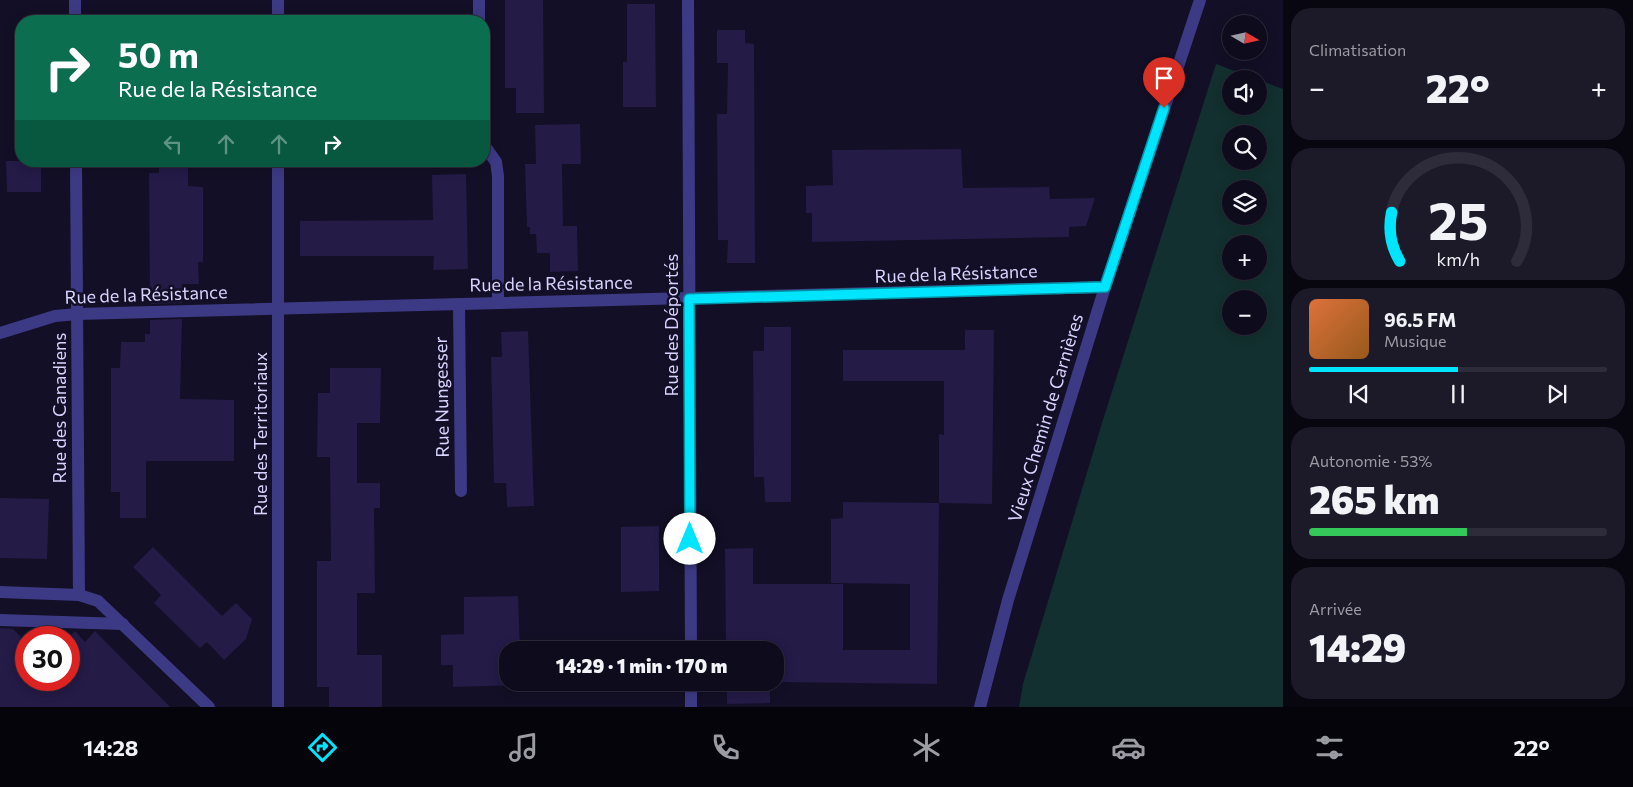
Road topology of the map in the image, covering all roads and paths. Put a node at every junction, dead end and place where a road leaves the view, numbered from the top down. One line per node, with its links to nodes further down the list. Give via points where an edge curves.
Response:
1 (75, 0): 6 (street)
2 (278, 0): 7 (street)
3 (479, 0): 8 (street)
4 (688, 0): 13 (street, Rue des Déportés)
5 (1200, 0): 12 (street, Vieux Chemin de Carnières)
6 (75, 15)
7 (278, 15)
8 (479, 15)
9 (490, 154): 14 (street, via 496,162 498,176)
10 (76, 167): 17 (street, Rue des Canadiens)
11 (278, 167): 16 (street, Rue des Territoriaux)
12 (1105, 287): 13 (street, Rue de la Résistance); 29 (street, Vieux Chemin de Carnières, via 999,627)
13 (689, 299): 14 (street, Rue de la Résistance); 24 (street, Rue des Déportés)
14 (498, 303): 15 (street, Rue de la Résistance)
15 (459, 304): 16 (street, Rue de la Résistance); 19 (street, Rue Nungesser)
16 (279, 308): 17 (street, Rue de la Résistance); 27 (street, Rue des Territoriaux)
17 (78, 314): 18 (street, Rue de la Résistance, via 55,316); 21 (street, Rue des Canadiens)
18 (0, 333)
19 (461, 491)
20 (0, 592): 21 (street)
21 (79, 595): 23 (street, via 98,601)
22 (0, 620): 23 (street)
23 (124, 624): 26 (street)
24 (690, 641)
25 (691, 691): 28 (street)
26 (209, 707)
27 (278, 707)
28 (691, 707)
29 (980, 707)

